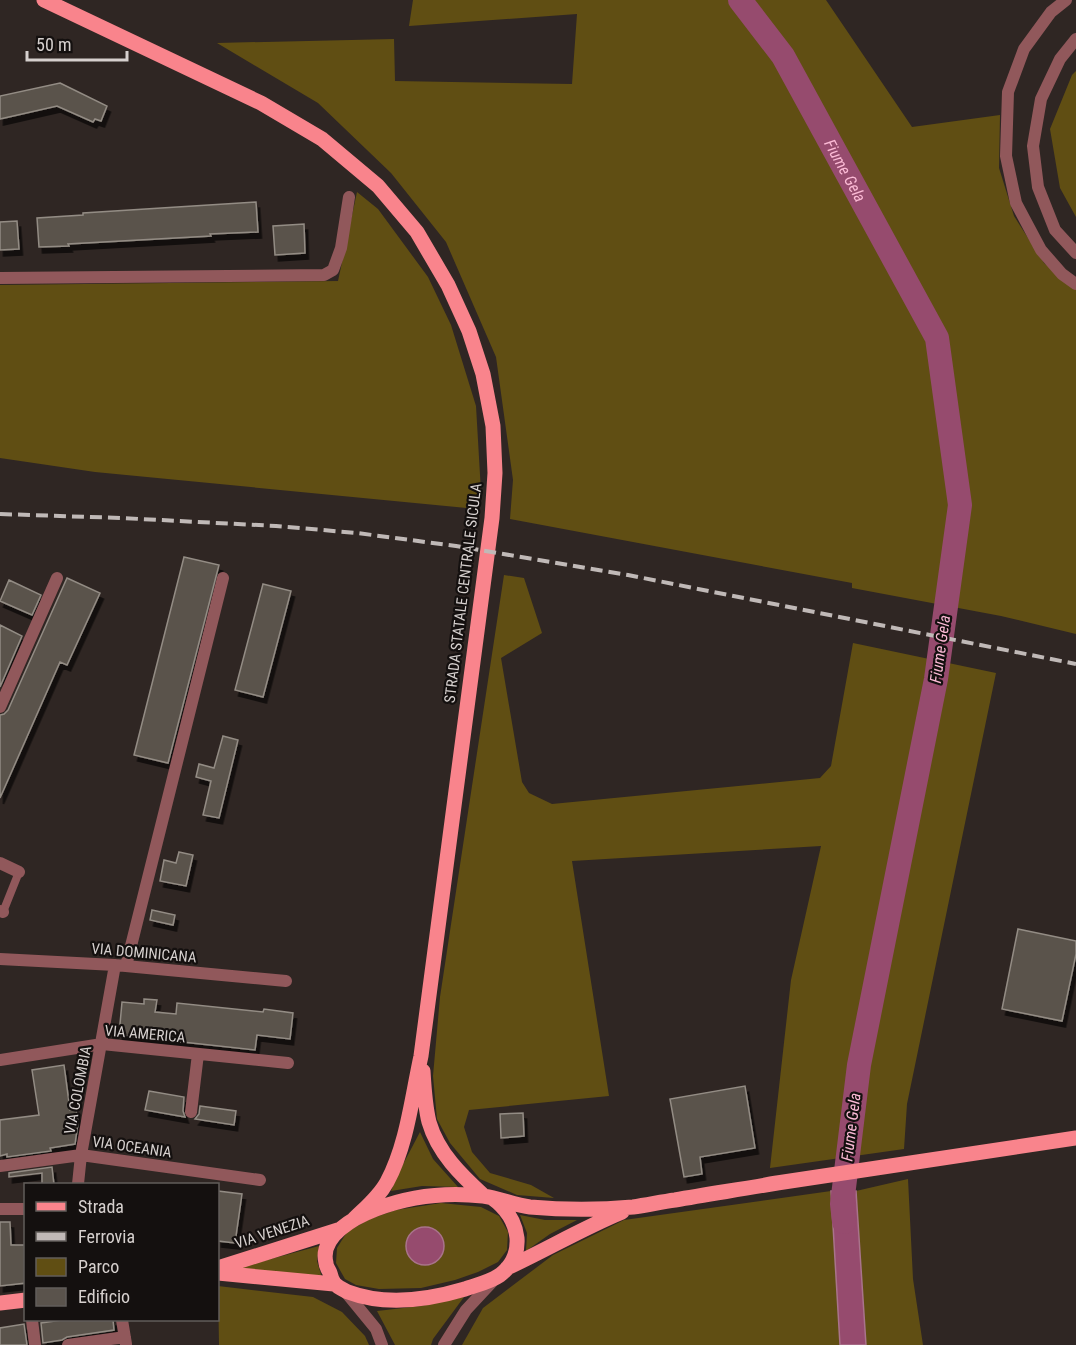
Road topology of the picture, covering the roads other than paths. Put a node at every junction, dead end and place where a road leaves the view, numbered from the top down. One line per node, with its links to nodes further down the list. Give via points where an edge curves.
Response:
1 (44, 0): 19 (main road, STRADA STATALE CENTRALE SICULA, via 261,103 322,139 378,186 417,232 469,331 483,374 495,473)
2 (1066, 0): 7 (street, via 1051,12 1024,49 1008,92 1006,156 1016,203 1041,250)
3 (1076, 39): 5 (street, via 1060,59 1041,99 1033,147 1038,187 1055,230)
4 (349, 197): 6 (street, via 341,248 333,270 324,275)
5 (1076, 254)
6 (0, 278)
7 (1076, 284)
8 (57, 578): 10 (street)
9 (223, 578): 15 (street, VIA COLOMBIA)
10 (0, 708)
11 (0, 864): 12 (street)
12 (19, 872): 13 (lane)
13 (2, 911)
14 (0, 959): 15 (street, VIA DOMINICANA)
15 (121, 966): 16 (street, VIA DOMINICANA); 17 (street, VIA COLOMBIA)
16 (286, 981)
17 (102, 1044): 18 (street, VIA AMERICA); 20 (street, VIA AMERICA); 24 (street, VIA COLOMBIA)
18 (198, 1054): 21 (street, VIA AMERICA); 22 (street)
19 (422, 1056): 28 (main road, STRADA STATALE CENTRALE SICULA, via 429,1122 437,1140 452,1164); 32 (main road, STRADA STATALE CENTRALE SICULA, via 395,1165 387,1184)
20 (0, 1060)
21 (288, 1063)
22 (191, 1112)
23 (1076, 1137): 29 (main road)
24 (81, 1155): 25 (street, VIA OCEANIA); 26 (street, VIA OCEANIA); 27 (street, VIA COLOMBIA)
25 (0, 1166)
26 (260, 1180)
27 (78, 1183)
28 (488, 1197): 29 (main road, via 570,1210); 32 (main road, via 442,1194 386,1206); 35 (main road, STRADA STATALE CENTRALE SICULA, via 503,1206 515,1228 515,1258)
29 (633, 1207): 35 (main road, VIA VENEZIA, via 592,1224)
30 (0, 1209): 31 (street)
31 (24, 1209)
32 (353, 1220): 33 (main road)
33 (338, 1230): 34 (main road, VIA VENEZIA); 37 (main road, via 326,1248 325,1262)
34 (219, 1268)
35 (503, 1272): 37 (main road, VIA VENEZIA, via 475,1286 419,1299 364,1297); 46 (street, via 466,1310)
36 (219, 1273): 37 (main road, VIA VENEZIA)
37 (339, 1287): 45 (street, via 376,1329)
38 (24, 1300): 39 (main road)
39 (0, 1303)
40 (32, 1321): 43 (street)
41 (122, 1321): 42 (street)
42 (126, 1341): 44 (street)
43 (36, 1345)
44 (68, 1345)
45 (382, 1345)
46 (444, 1345)

